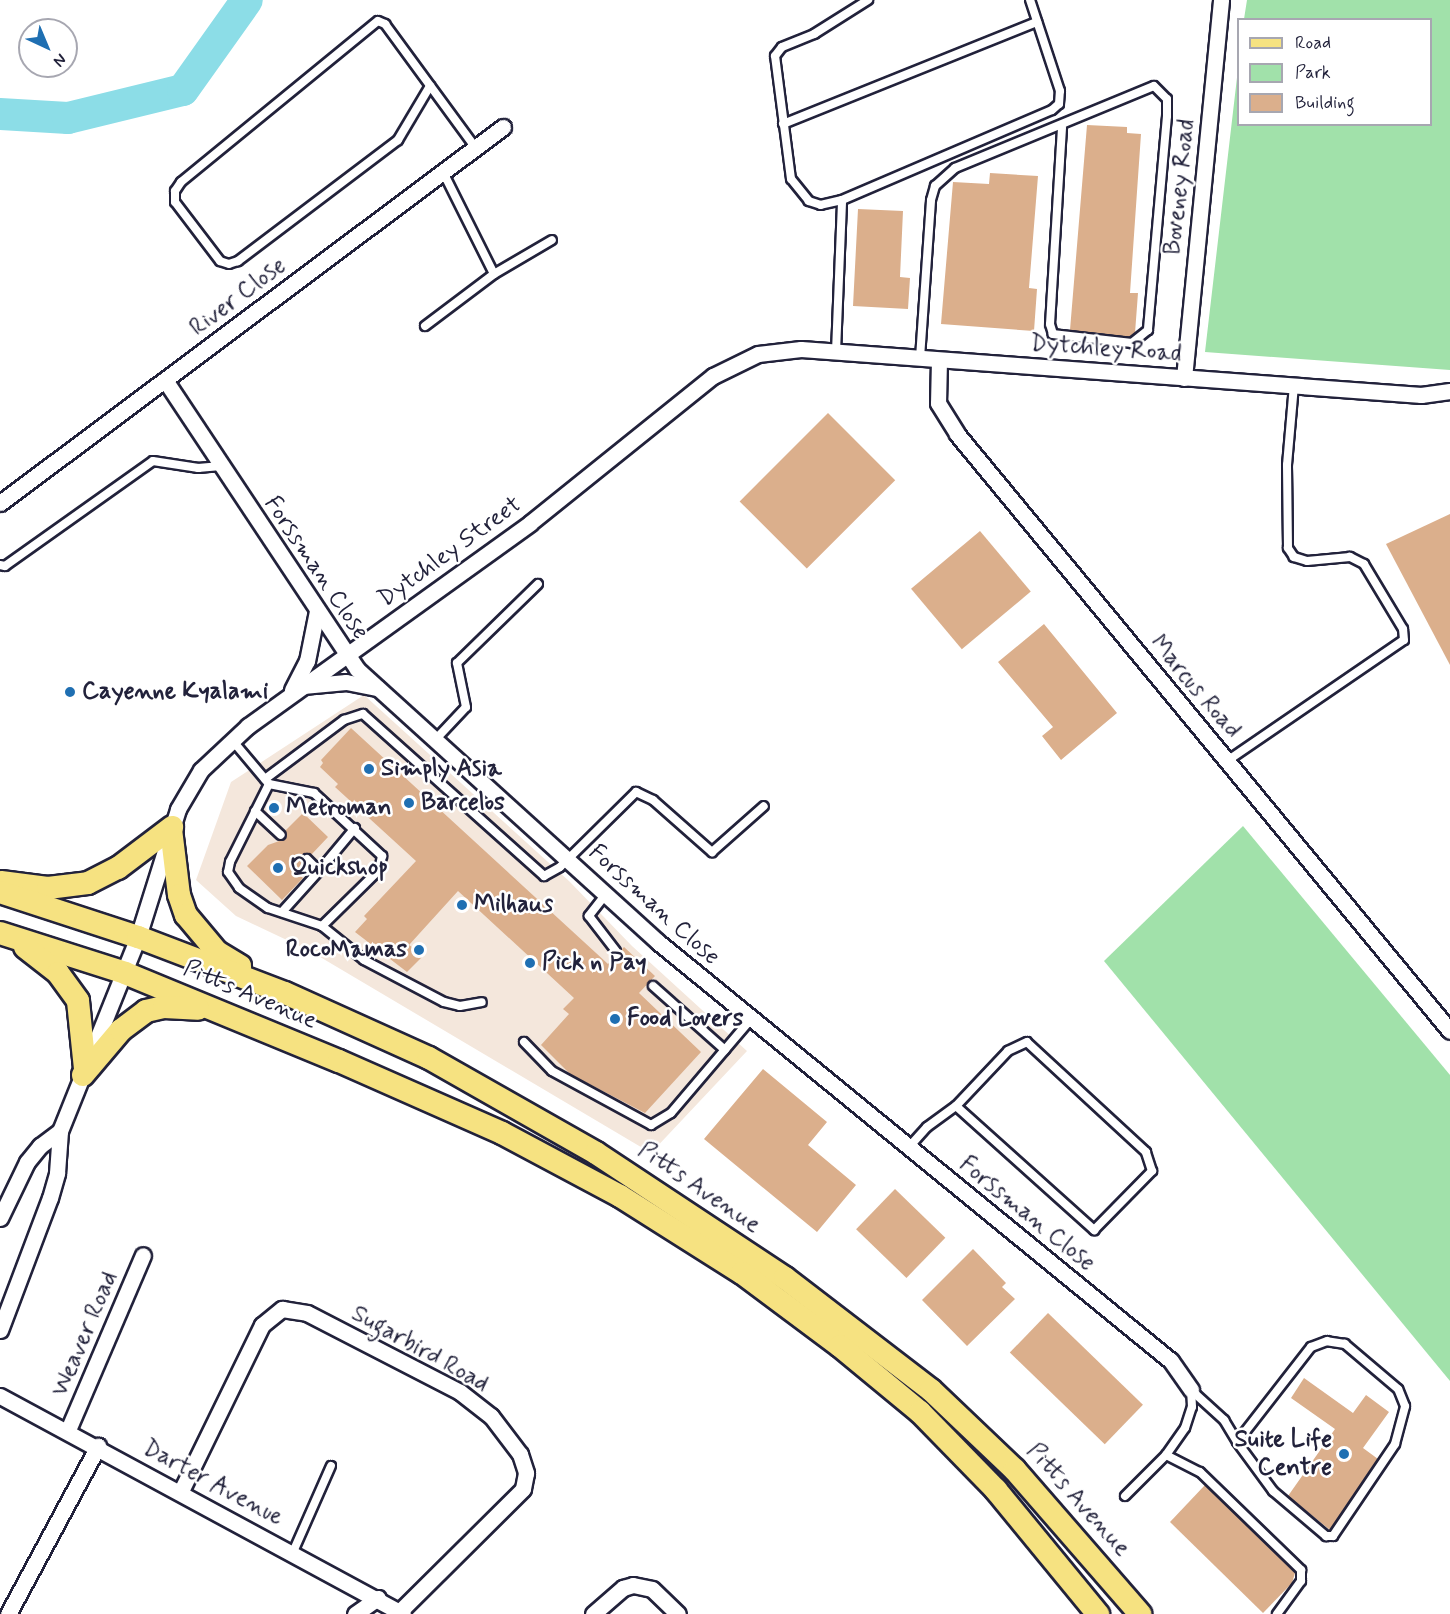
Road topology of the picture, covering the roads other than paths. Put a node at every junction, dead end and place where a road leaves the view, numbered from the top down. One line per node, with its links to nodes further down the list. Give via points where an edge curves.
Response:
1 (868, 0): 6 (lane, via 814,34 782,47 775,56)
2 (1030, 0): 4 (lane)
3 (1221, 0): 19 (street, Boveney Road)
4 (1037, 22): 6 (lane); 11 (lane, via 1060,91 1059,104)
5 (430, 86): 5 (lane, via 398,140 238,261 220,261 175,202 175,191 181,182 371,24 385,24); 9 (lane)
6 (783, 124): 11 (lane, via 790,180 798,191 821,205)
7 (503, 127): 9 (street, River Close)
8 (1062, 127): 8 (lane, via 1052,330 1057,337 1132,343 1150,325 1167,99 1154,86); 17 (lane, via 955,168 935,186)
9 (475, 147): 10 (street, River Close)
10 (443, 172): 13 (lane); 20 (street, River Close)
11 (842, 200): 15 (lane)
12 (552, 240): 13 (lane)
13 (494, 274): 14 (lane)
14 (425, 326)
15 (836, 352): 16 (street, Dytchley Road, via 801,349); 17 (street, Dytchley Road)
16 (758, 354): 28 (street, Dytchley Street, via 713,376 530,523)
17 (920, 358): 18 (street, Dytchley Road)
18 (939, 360): 19 (street, Dytchley Road); 33 (street, Marcus Road, via 937,389 944,417)
19 (1184, 378): 21 (street, Dytchley Road)
20 (165, 380): 23 (street, Forssman Close); 24 (street, River Close)
21 (1294, 386): 22 (street, Dytchley Road, via 1421,395); 33 (lane, via 1287,465 1288,548 1294,557 1307,561 1350,557 1364,564 1403,628 1404,640)
22 (1450, 391)
23 (221, 465): 25 (lane, via 198,468 153,461 5,566); 27 (street, Forssman Close)
24 (0, 502)
25 (0, 565)
26 (538, 584): 32 (lane, via 457,663 466,707)
27 (317, 611): 28 (street, Forssman Close); 30 (street, via 307,661)
28 (345, 654): 29 (street, Forssman Close); 30 (street, Dytchley Street)
29 (377, 688): 30 (street, via 346,682); 32 (street, Forssman Close)
30 (295, 691): 31 (street, Dytchley Street)
31 (231, 740): 34 (lane); 37 (street, Dytchley Street, via 201,770)
32 (435, 740): 41 (street, Forssman Close)
33 (1227, 761): 57 (street, Marcus Road)
34 (267, 782): 36 (lane); 38 (lane, via 314,792); 41 (lane, via 344,720 363,714 538,873 549,876)
35 (764, 806): 41 (lane, via 712,852 653,800 636,792)
36 (255, 811): 39 (lane); 46 (lane, via 228,872 239,888)
37 (171, 828): 43 (main road, via 118,868 88,884 48,888); 49 (street, Dytchley Street); 53 (main road, via 179,895 197,932 217,952)
38 (356, 828): 42 (lane); 47 (lane, via 379,851 382,864)
39 (281, 835)
40 (308, 859): 42 (lane)
41 (568, 859): 45 (street, Forssman Close)
42 (319, 871): 46 (lane)
43 (0, 882)
44 (0, 892): 49 (main road, Pitts Avenue)
45 (606, 894): 50 (lane, via 589,916); 56 (street, Forssman Close, via 657,942)
46 (282, 912): 47 (lane)
47 (322, 926): 54 (lane, via 364,960 444,1002 460,1006)
48 (5, 934): 51 (main road, Pitts Avenue); 60 (main road, via 69,986 82,1021)
49 (138, 937): 51 (street, Dytchley Street); 53 (main road, Pitts Avenue)
50 (616, 951)
51 (125, 973): 55 (main road, Pitts Avenue); 60 (street, Dytchley Street)
52 (653, 986): 59 (lane)
53 (285, 993): 84 (main road, Pitts Avenue, via 429,1058 516,1105 700,1220 847,1323 931,1390 1015,1470)
54 (482, 1002)
55 (223, 1012): 60 (main road, via 177,1007 146,1011 121,1030); 83 (main road, Pitts Avenue, via 502,1133 620,1196 742,1273 920,1412 996,1490)
56 (751, 1019): 59 (lane); 63 (street, Forssman Close)
57 (1450, 1031)
58 (524, 1042): 59 (lane, via 552,1071 651,1125 670,1113)
59 (724, 1050)
60 (84, 1072): 62 (street, Dytchley Street)
61 (956, 1106): 61 (lane, via 1094,1230 1152,1171 1146,1152 1027,1041 1008,1051); 63 (lane, via 927,1127)
62 (60, 1131): 64 (street, via 27,1162); 66 (street, via 50,1198)
63 (909, 1147): 67 (street, Forssman Close, via 1171,1361)
64 (0, 1218)
65 (143, 1255): 69 (street, Weaver Road)
66 (0, 1330)
67 (1191, 1390): 70 (lane, via 1224,1420); 72 (lane, via 1192,1407 1185,1428)
68 (0, 1396): 69 (street, Darter Avenue)
69 (68, 1430): 71 (street, Darter Avenue)
70 (1237, 1442): 70 (lane, via 1273,1491 1316,1530 1333,1536 1395,1444 1405,1406 1398,1389 1345,1344 1327,1341 1311,1347)
71 (98, 1446): 74 (street, Darter Avenue); 79 (street)
72 (1166, 1455): 75 (lane); 85 (lane, via 1211,1481 1301,1570 1300,1581)
73 (331, 1466): 76 (lane)
74 (181, 1491): 76 (street, Darter Avenue); 78 (street, Sugarbird Road, via 262,1325 282,1309 307,1312 460,1392 491,1416 520,1454 525,1464 523,1489)
75 (1125, 1496)
76 (292, 1552): 77 (street, Darter Avenue)
77 (378, 1598): 78 (street, Darter Avenue); 80 (street)
78 (401, 1612)
79 (8, 1614)
80 (355, 1614)
81 (593, 1614): 82 (street, via 623,1588 633,1585 652,1589)
82 (678, 1614)
83 (1098, 1614)
84 (1140, 1614)
85 (1277, 1614)

